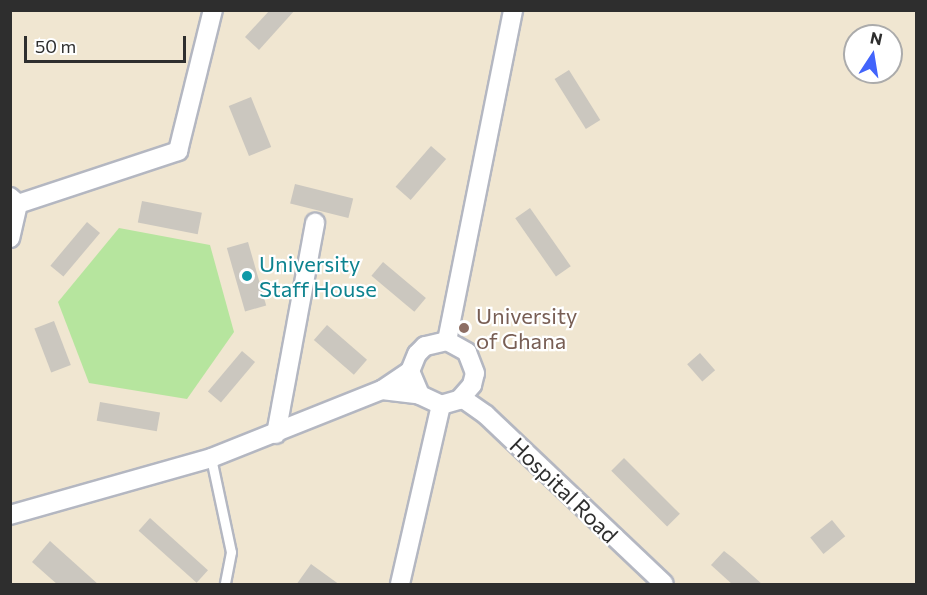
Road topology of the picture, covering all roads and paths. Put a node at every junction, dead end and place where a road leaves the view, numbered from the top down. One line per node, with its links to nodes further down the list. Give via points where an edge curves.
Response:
1 (213, 10): 3 (street, via 178,151)
2 (513, 10): 6 (street)
3 (14, 201): 5 (street)
4 (315, 223): 12 (street)
5 (10, 238)
6 (447, 342): 7 (street, via 425,346); 9 (street, via 467,352 475,374)
7 (410, 371): 8 (street); 10 (street)
8 (382, 390): 10 (street); 12 (street)
9 (467, 392): 11 (street); 17 (street, Hospital Road, via 486,415)
10 (420, 395): 11 (street)
11 (441, 405): 16 (street)
12 (276, 434): 13 (street)
13 (211, 458): 14 (street); 15 (lane, via 231,552)
14 (10, 515)
15 (225, 585)
16 (400, 585)
17 (663, 585)

